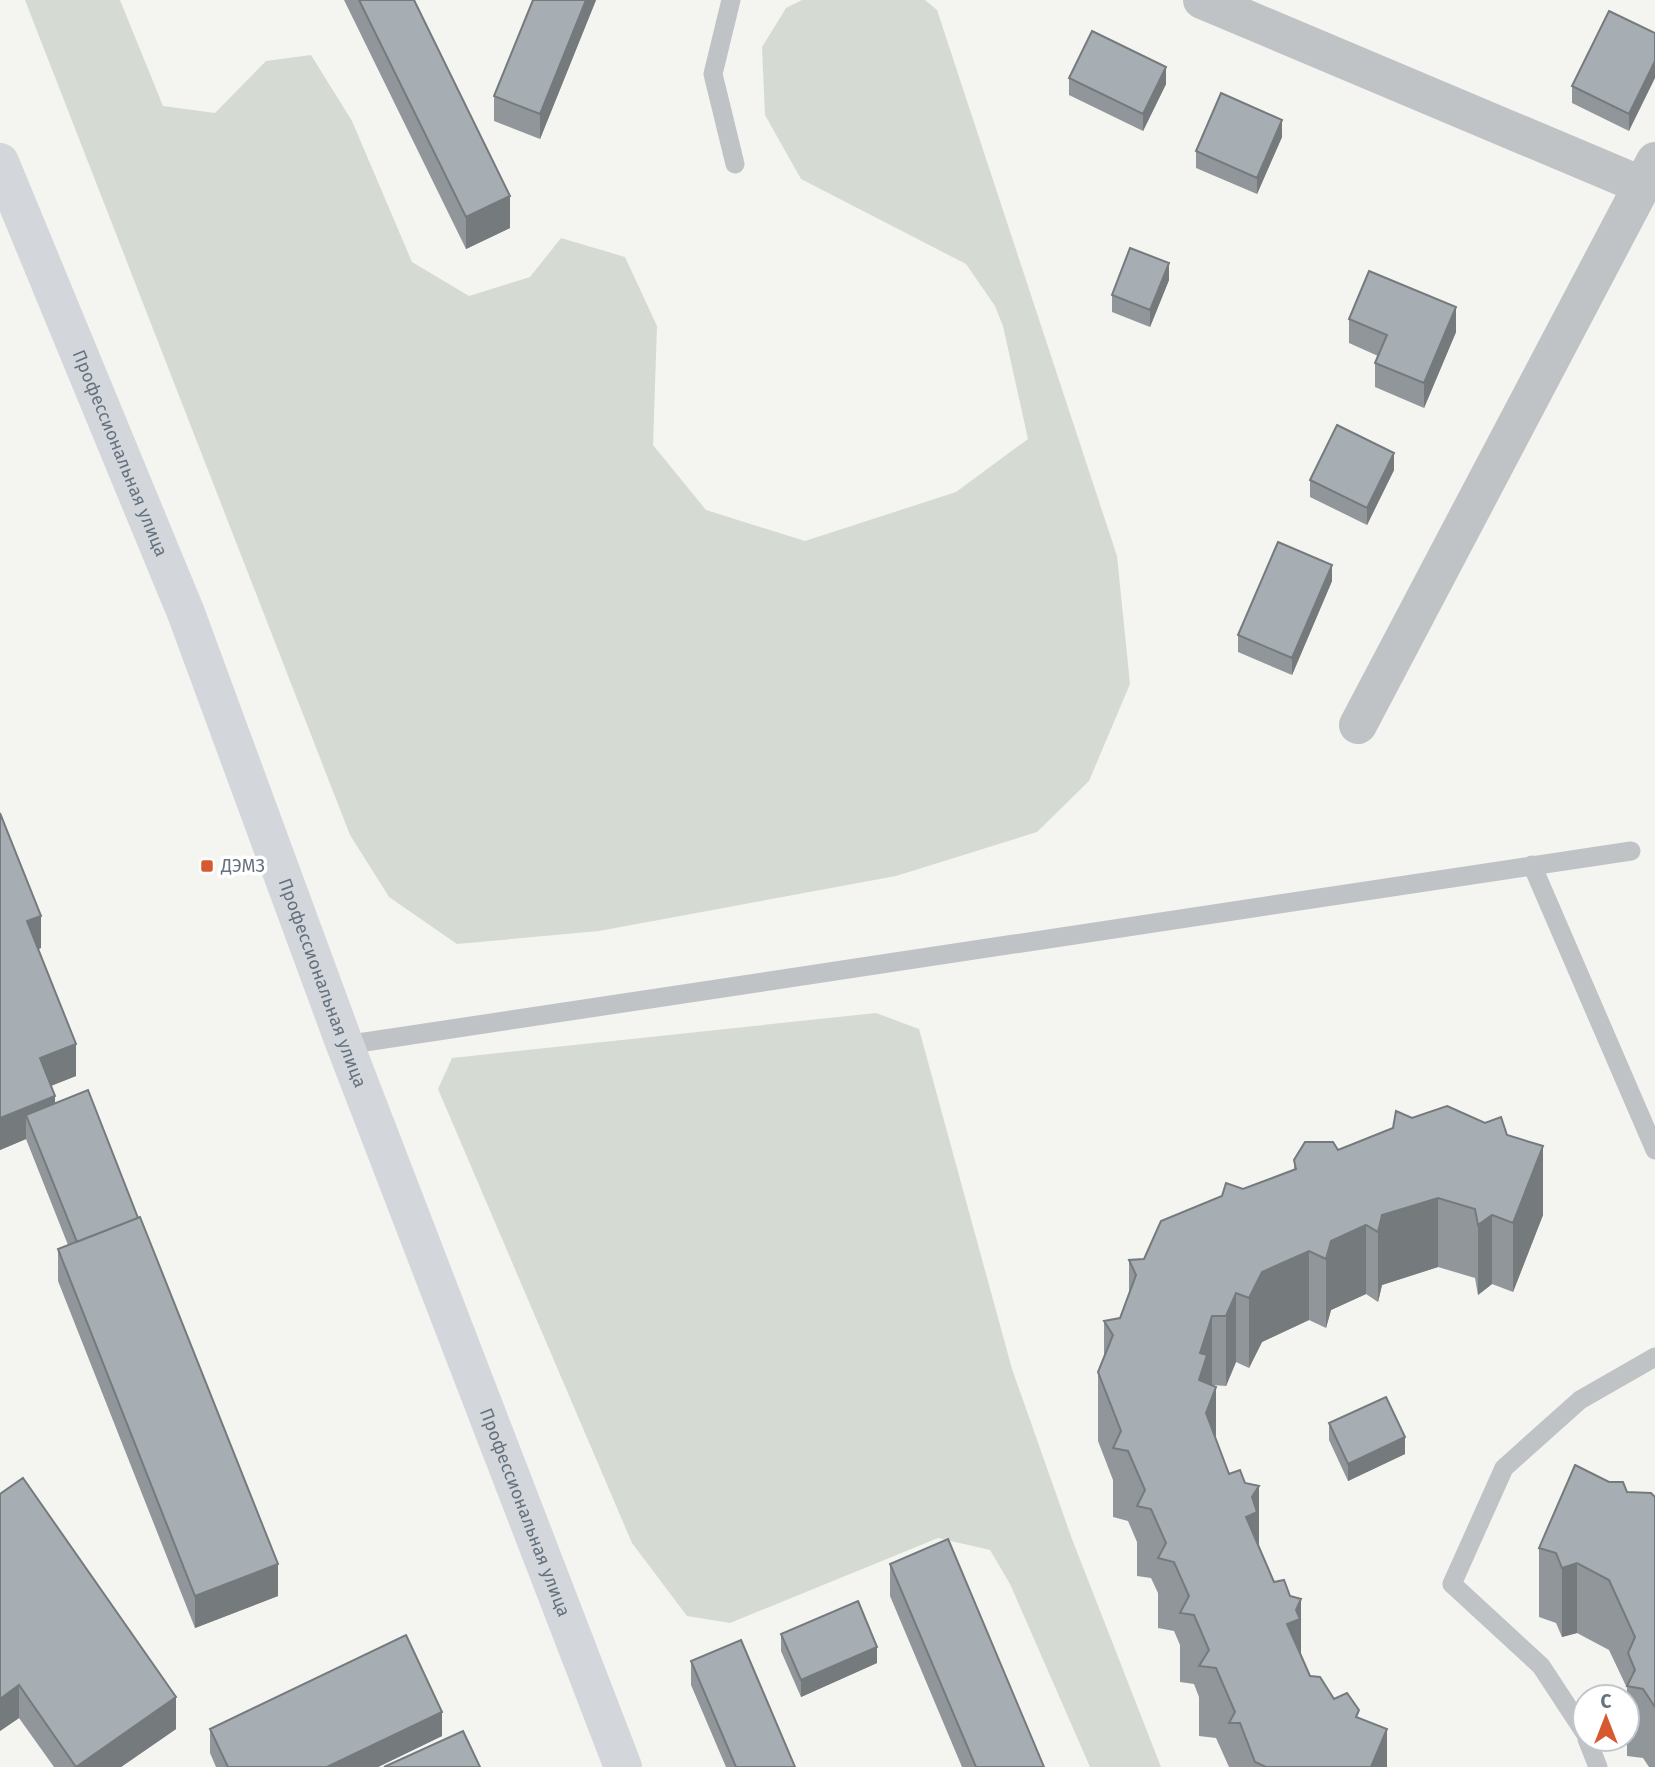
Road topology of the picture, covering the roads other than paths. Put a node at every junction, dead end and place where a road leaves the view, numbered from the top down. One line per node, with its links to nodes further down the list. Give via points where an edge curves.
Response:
1 (731, 0): 4 (lane, via 713,74)
2 (1202, 0): 5 (street)
3 (0, 162): 9 (main road, Профессиональная улица, via 186,614)
4 (735, 164)
5 (1648, 173): 6 (street)
6 (1358, 725)
7 (1631, 851): 8 (lane)
8 (1532, 865): 9 (lane); 10 (lane)
9 (345, 1045): 13 (main road, Профессиональная улица)
10 (1655, 1150)
11 (1655, 1357): 12 (lane, via 1580,1400 1504,1468 1451,1584 1541,1666)
12 (1571, 1708)
13 (623, 1767)

